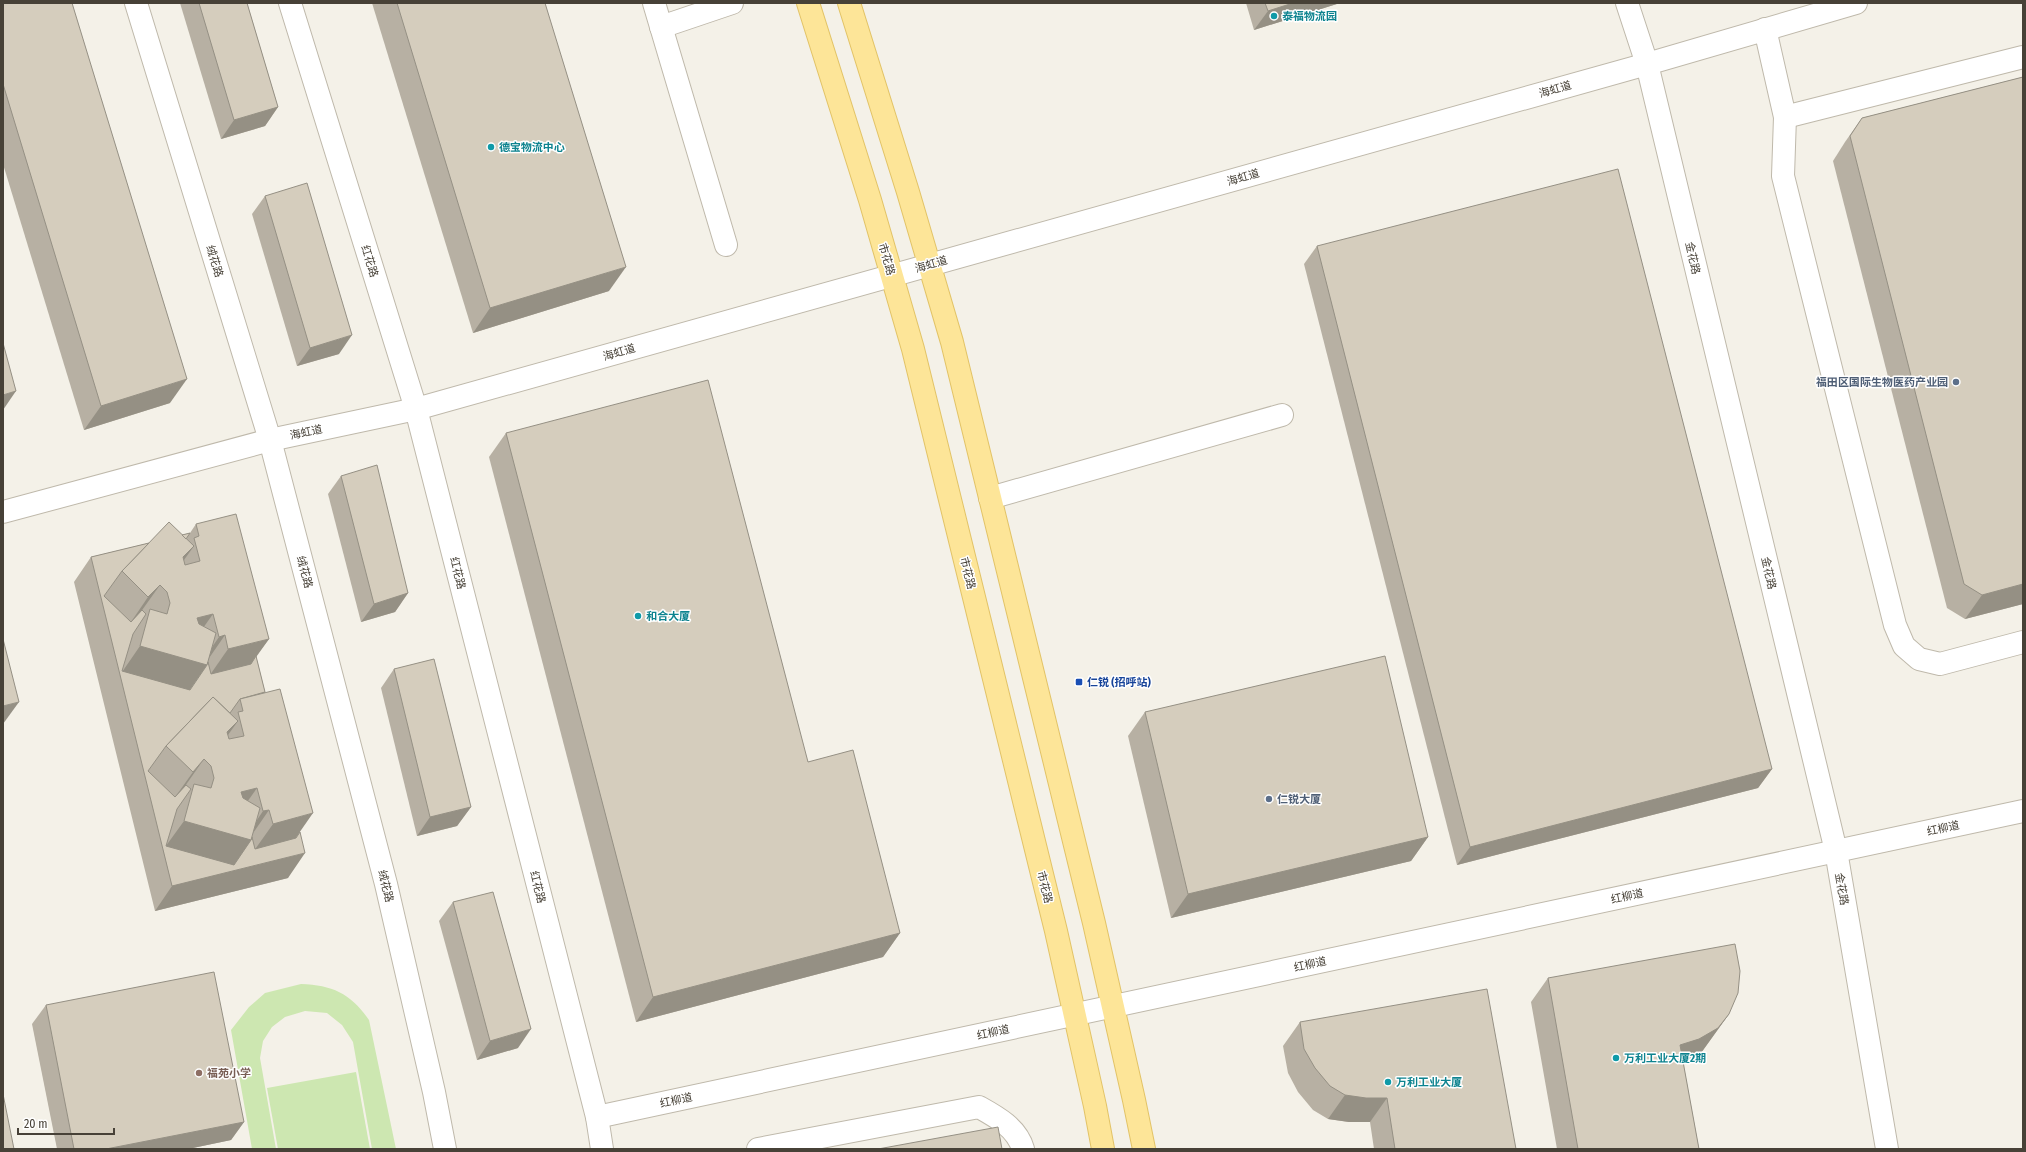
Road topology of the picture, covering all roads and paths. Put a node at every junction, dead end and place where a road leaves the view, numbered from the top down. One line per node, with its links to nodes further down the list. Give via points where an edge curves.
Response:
1 (136, 3): 19 (street, 绒花路)
2 (290, 3): 17 (street, 红花路)
3 (654, 3): 9 (street)
4 (732, 3): 9 (street)
5 (808, 3): 16 (main road, 市花路)
6 (849, 3): 15 (main road)
7 (1628, 3): 12 (street, 金花路)
8 (1856, 3): 10 (street, 海虹道)
9 (661, 27): 14 (street)
10 (1765, 29): 12 (street, 海虹道); 13 (street)
11 (2023, 56): 13 (street)
12 (1647, 64): 15 (street, 海虹道); 24 (street, 金花路)
13 (1785, 117): 22 (street, via 1783,176 1893,618 1904,646 1919,659 1940,664)
14 (726, 245)
15 (929, 265): 16 (street, 海虹道); 20 (main road, via 952,342)
16 (891, 275): 17 (street, 海虹道); 26 (main road, 市花路, via 913,349)
17 (416, 409): 19 (street, 海虹道); 27 (street, 红花路)
18 (1282, 415): 20 (street)
19 (270, 440): 21 (street, 海虹道); 28 (street, 绒花路, via 386,884)
20 (990, 498): 25 (main road)
21 (3, 512)
22 (2023, 642)
23 (2023, 811): 24 (street, 红柳道)
24 (1836, 851): 25 (street, 红柳道); 34 (street, 金花路)
25 (1113, 1006): 26 (street, 红柳道); 33 (main road)
26 (1074, 1015): 27 (street, 红柳道); 32 (main road, 市花路)
27 (597, 1117): 29 (street, 红花路)
28 (445, 1149)
29 (602, 1149)
30 (758, 1149): 31 (street, via 979,1107 1003,1120 1020,1140)
31 (1023, 1149)
32 (1103, 1149)
33 (1144, 1149)
34 (1888, 1149)

